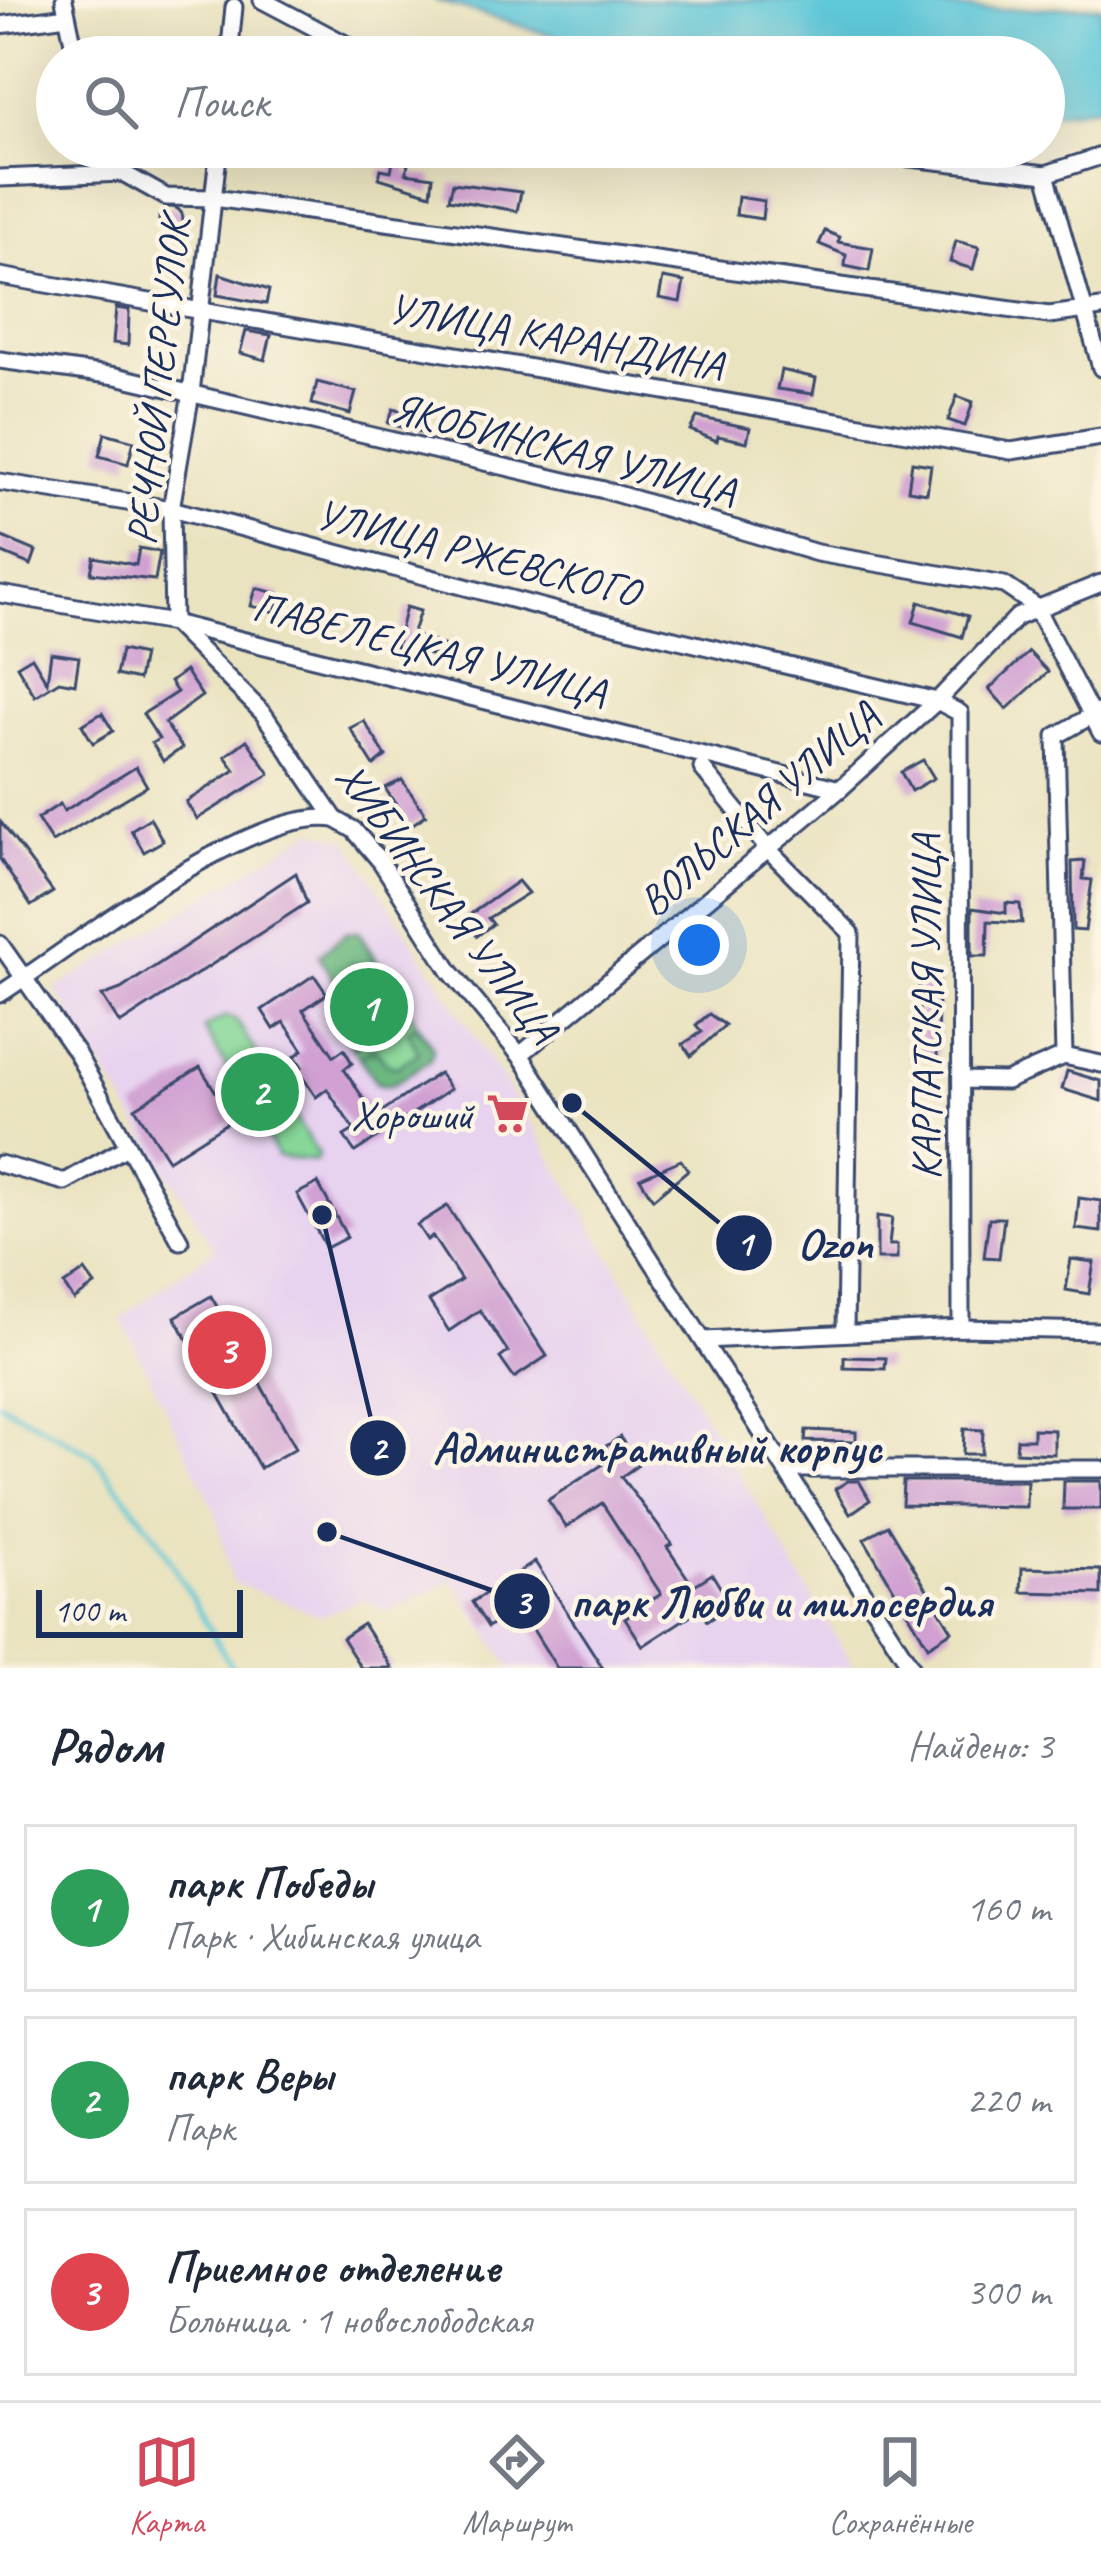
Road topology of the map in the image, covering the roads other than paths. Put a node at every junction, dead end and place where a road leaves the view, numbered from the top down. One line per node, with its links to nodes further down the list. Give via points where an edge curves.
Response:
1 (262, 0): 6 (street)
2 (235, 2): 5 (street)
3 (66, 8): 4 (street)
4 (0, 25)
5 (231, 36)
6 (330, 36)
7 (1101, 156): 12 (street)
8 (100, 168): 13 (street)
9 (217, 168): 16 (street, РЕЧНОЙ ПЕРЕУЛОК)
10 (995, 168): 14 (street)
11 (1064, 168): 14 (street)
12 (1065, 168)
13 (101, 172): 15 (street); 16 (street, via 123,172 166,197)
14 (1046, 174): 19 (street)
15 (0, 178)
16 (214, 198): 18 (street, РЕЧНОЙ ПЕРЕУЛОК); 19 (street, via 1025,312)
17 (0, 276): 18 (street, УЛИЦА КАРАНДИНА)
18 (199, 309): 22 (street, РЕЧНОЙ ПЕРЕУЛОК); 23 (street, УЛИЦА КАРАНДИНА, via 1011,451)
19 (1093, 311): 21 (street)
20 (0, 360): 22 (street, ЯКОБИНСКАЯ УЛИЦА)
21 (1101, 368)
22 (191, 393): 25 (street, РЕЧНОЙ ПЕРЕУЛОК); 28 (street, ЯКОБИНСКАЯ УЛИЦА, via 604,490 817,553 1004,586)
23 (1101, 437)
24 (0, 482): 25 (street, УЛИЦА РЖЕВСКОГО)
25 (171, 509): 29 (street, РЕЧНОЙ ПЕРЕУЛОК); 30 (street, УЛИЦА РЖЕВСКОГО)
26 (1101, 583): 28 (street)
27 (0, 594): 29 (street, ПАВЕЛЕЦКАЯ УЛИЦА)
28 (1035, 606): 30 (street, ВОЛЬСКАЯ УЛИЦА); 31 (street)
29 (173, 623): 34 (street, ПАВЕЛЕЦКАЯ УЛИЦА); 35 (street, ХИБИНСКАЯ УЛИЦА, via 263,713)
30 (937, 700): 34 (street, ВОЛЬСКАЯ УЛИЦА); 43 (street, КАРПАТСКАЯ УЛИЦА, via 960,713)
31 (1096, 713): 32 (street); 41 (street, via 1056,736)
32 (1101, 733)
33 (702, 768): 36 (street)
34 (840, 789): 36 (street, ВОЛЬСКАЯ УЛИЦА)
35 (335, 820): 38 (street, via 300,818 213,856); 40 (street, ХИБИНСКАЯ УЛИЦА, via 381,862 450,971)
36 (767, 848): 40 (street, ВОЛЬСКАЯ УЛИЦА); 49 (street, via 851,933)
37 (0, 944): 38 (street)
38 (22, 980): 39 (street); 44 (street, via 76,1052)
39 (0, 994)
40 (520, 1055): 50 (street, ХИБИНСКАЯ УЛИЦА)
41 (1064, 1056): 42 (street); 43 (street, via 1006,1081)
42 (1101, 1064)
43 (961, 1080): 47 (street, КАРПАТСКАЯ УЛИЦА)
44 (125, 1148): 45 (street, via 65,1182); 46 (street)
45 (0, 1164)
46 (180, 1241)
47 (961, 1328): 48 (street); 49 (street)
48 (1101, 1331)
49 (845, 1332): 50 (street)
50 (704, 1340): 51 (street, ХИБИНСКАЯ УЛИЦА)
51 (787, 1469): 52 (street); 53 (street, ХИБИНСКАЯ УЛИЦА)
52 (1101, 1469)
53 (912, 1668)

